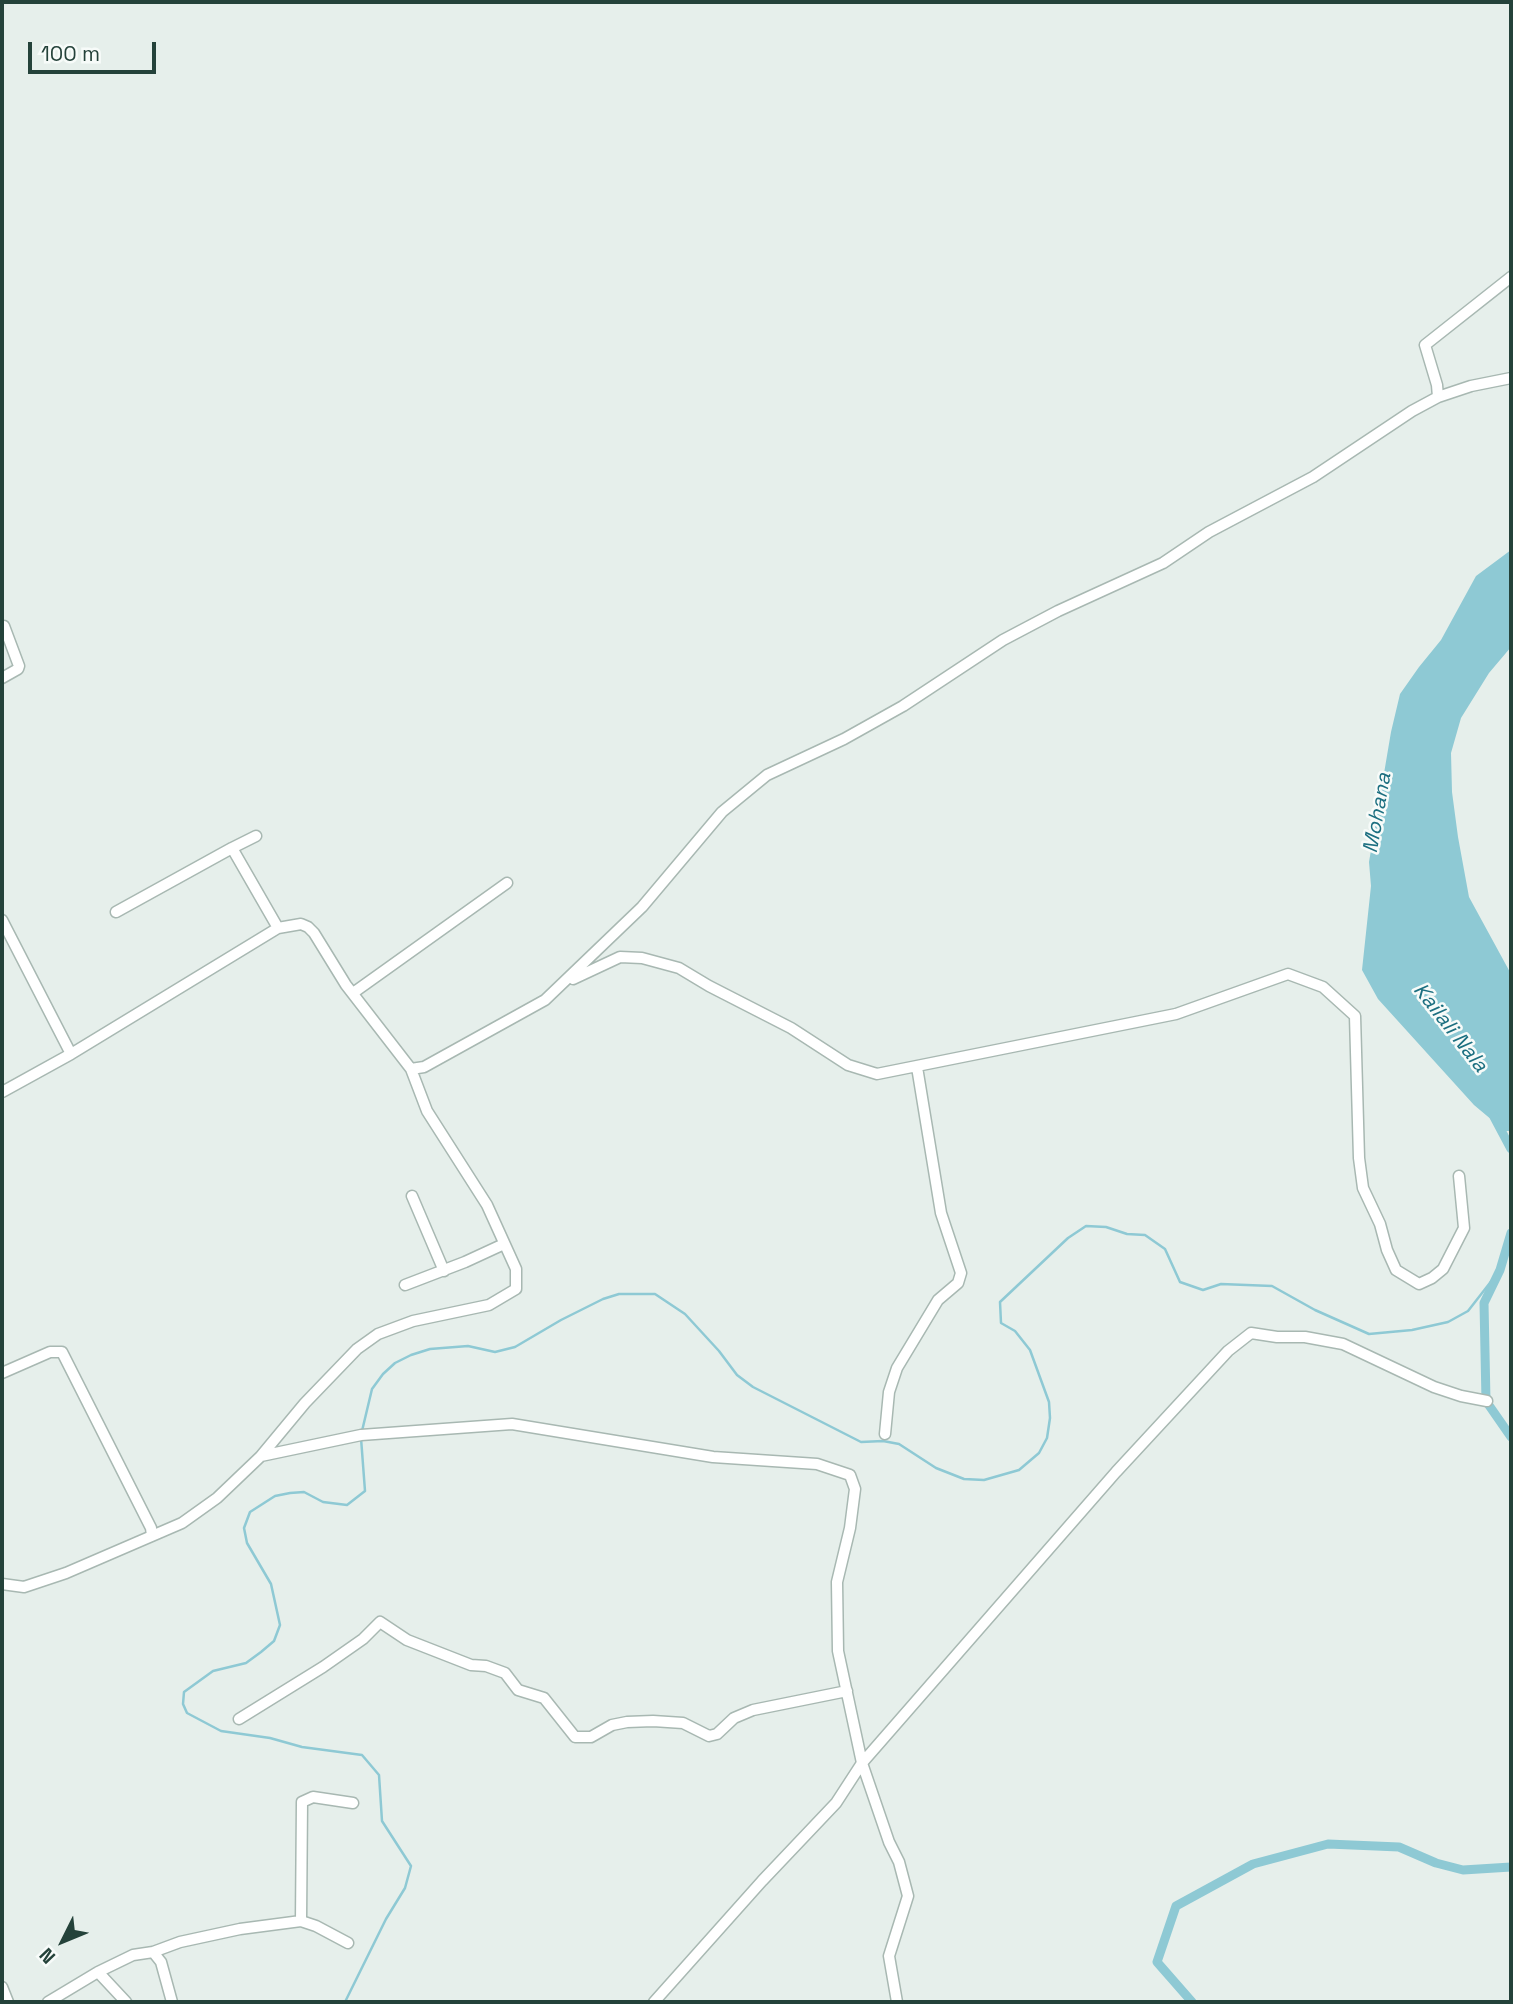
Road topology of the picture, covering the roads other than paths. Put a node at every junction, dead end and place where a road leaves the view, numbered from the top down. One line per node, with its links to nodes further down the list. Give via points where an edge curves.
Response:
1 (1511, 277): 3 (street, via 1425,345)
2 (1511, 378): 3 (street)
3 (1438, 397): 12 (street, via 1163,563 1003,640 903,706 767,775 722,812 642,907)
4 (4, 626): 5 (street, via 19,666)
5 (2, 678)
6 (256, 836): 7 (street)
7 (232, 848): 9 (street); 11 (street)
8 (508, 883): 13 (street)
9 (116, 912)
10 (2, 920): 14 (street)
11 (278, 928): 13 (street, via 308,927); 14 (street)
12 (566, 982): 15 (street, via 620,957 642,958 679,968 791,1028 848,1065 877,1074); 16 (street, via 545,1000 432,1063)
13 (353, 993): 16 (street)
14 (71, 1054): 17 (street)
15 (917, 1067): 18 (street, via 1176,1014 1288,974 1323,987 1355,1016 1363,1188 1396,1270 1419,1284 1443,1269 1464,1228); 25 (street, via 941,1213 961,1273 958,1283 938,1300 897,1368 889,1392)
16 (411, 1069): 20 (street, via 427,1111 487,1205)
17 (2, 1092)
18 (1459, 1176)
19 (412, 1196): 21 (street)
20 (504, 1244): 21 (street); 26 (street, via 516,1269 516,1289 489,1304 378,1334 357,1349 305,1403)
21 (444, 1270): 22 (street)
22 (405, 1285)
23 (2, 1373): 27 (street, via 50,1352 62,1352)
24 (1487, 1401): 31 (street, via 1434,1387 1343,1344 1251,1333 1228,1351 1116,1472)
25 (885, 1434)
26 (261, 1456): 27 (street, via 208,1504 182,1523); 29 (street, via 368,1434 512,1424 713,1457 817,1464 850,1475 855,1489 837,1582 838,1651)
27 (152, 1536): 28 (street, via 24,1587)
28 (2, 1584)
29 (847, 1691): 30 (street, via 753,1710 709,1736 683,1723 653,1721 612,1725 591,1737 575,1737 544,1698 519,1690 505,1673 407,1640 380,1622 323,1667); 31 (street)
30 (239, 1719)
31 (862, 1763): 42 (street, via 836,1803); 43 (street, via 908,1896 890,1956)
32 (354, 1802): 33 (street, via 313,1797 302,1802)
33 (301, 1921): 34 (street); 35 (street, via 240,1929)
34 (348, 1943)
35 (153, 1952): 36 (street, via 133,1955); 41 (street, via 161,1962)
36 (98, 1972): 39 (street); 40 (street)
37 (2, 1987): 38 (street)
38 (8, 2002)
39 (48, 2002)
40 (126, 2002)
41 (172, 2002)
42 (654, 2002)
43 (897, 2002)

